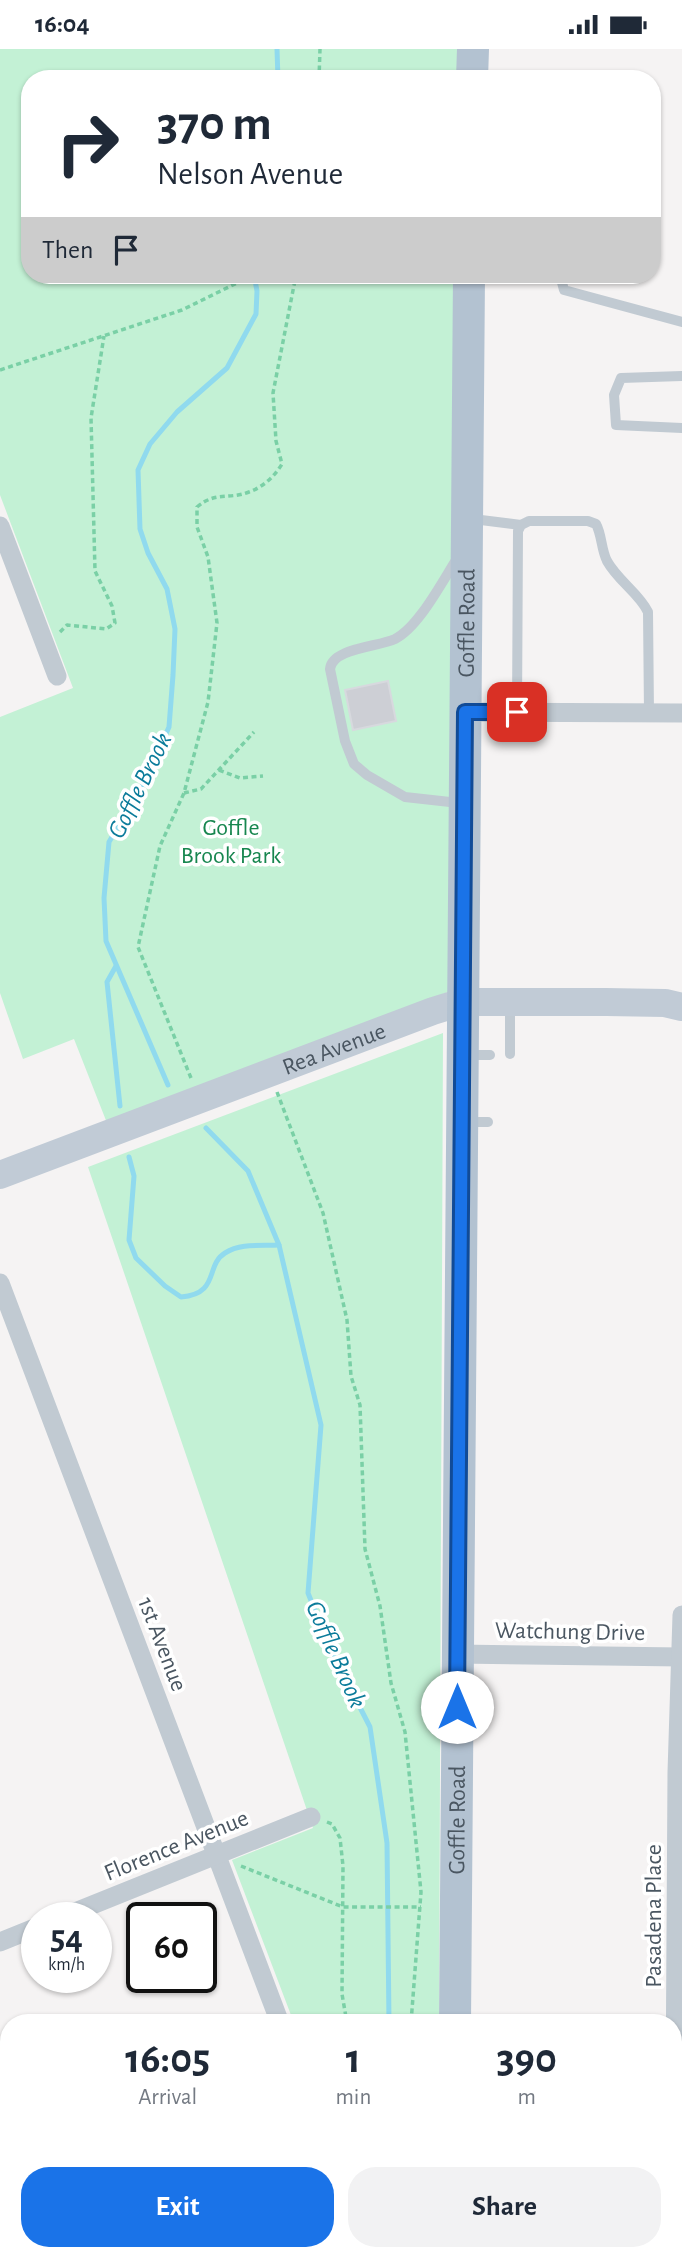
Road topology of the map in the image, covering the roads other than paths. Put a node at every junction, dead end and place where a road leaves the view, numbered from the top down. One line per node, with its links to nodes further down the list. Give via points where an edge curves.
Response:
1 (472, 49): 2 (main road)
2 (472, 70)
3 (469, 284): 10 (main road, Goffle Road)
4 (563, 284): 5 (lane, via 564,289)
5 (682, 322)
6 (682, 376): 7 (lane, via 621,377 614,395 616,425)
7 (682, 428)
8 (521, 525): 10 (lane); 13 (lane); 14 (lane, via 529,521 596,524 607,561 648,612)
9 (0, 526): 11 (street)
10 (466, 532): 12 (main road, Goffle Road); 16 (lane, via 405,632 337,656 330,669 350,759 367,775 405,797)
11 (57, 676)
12 (465, 712): 13 (street); 16 (main road, Goffle Road)
13 (517, 712): 14 (street)
14 (649, 713): 15 (street)
15 (682, 713)
16 (464, 804): 17 (main road, Goffle Road)
17 (462, 1002): 18 (street, Rea Avenue); 21 (street, Rea Avenue); 24 (main road, Goffle Road, via 476,1055)
18 (510, 1002): 19 (street, Rea Avenue, via 665,1003); 20 (lane)
19 (682, 1007)
20 (510, 1054)
21 (0, 1175)
22 (0, 1283): 27 (street, 1st Avenue)
23 (682, 1615): 25 (street, Pasadena Place)
24 (457, 1654): 25 (street, Watchung Drive); 32 (main road, Goffle Road)
25 (682, 1657): 33 (street, Pasadena Place)
26 (311, 1817): 27 (street, Florence Avenue)
27 (216, 1856): 28 (street, Florence Avenue); 31 (street, 1st Avenue)
28 (100, 1902)
29 (21, 1933): 30 (street)
30 (0, 1942)
31 (277, 2014)
32 (454, 2014)
33 (677, 2014)

